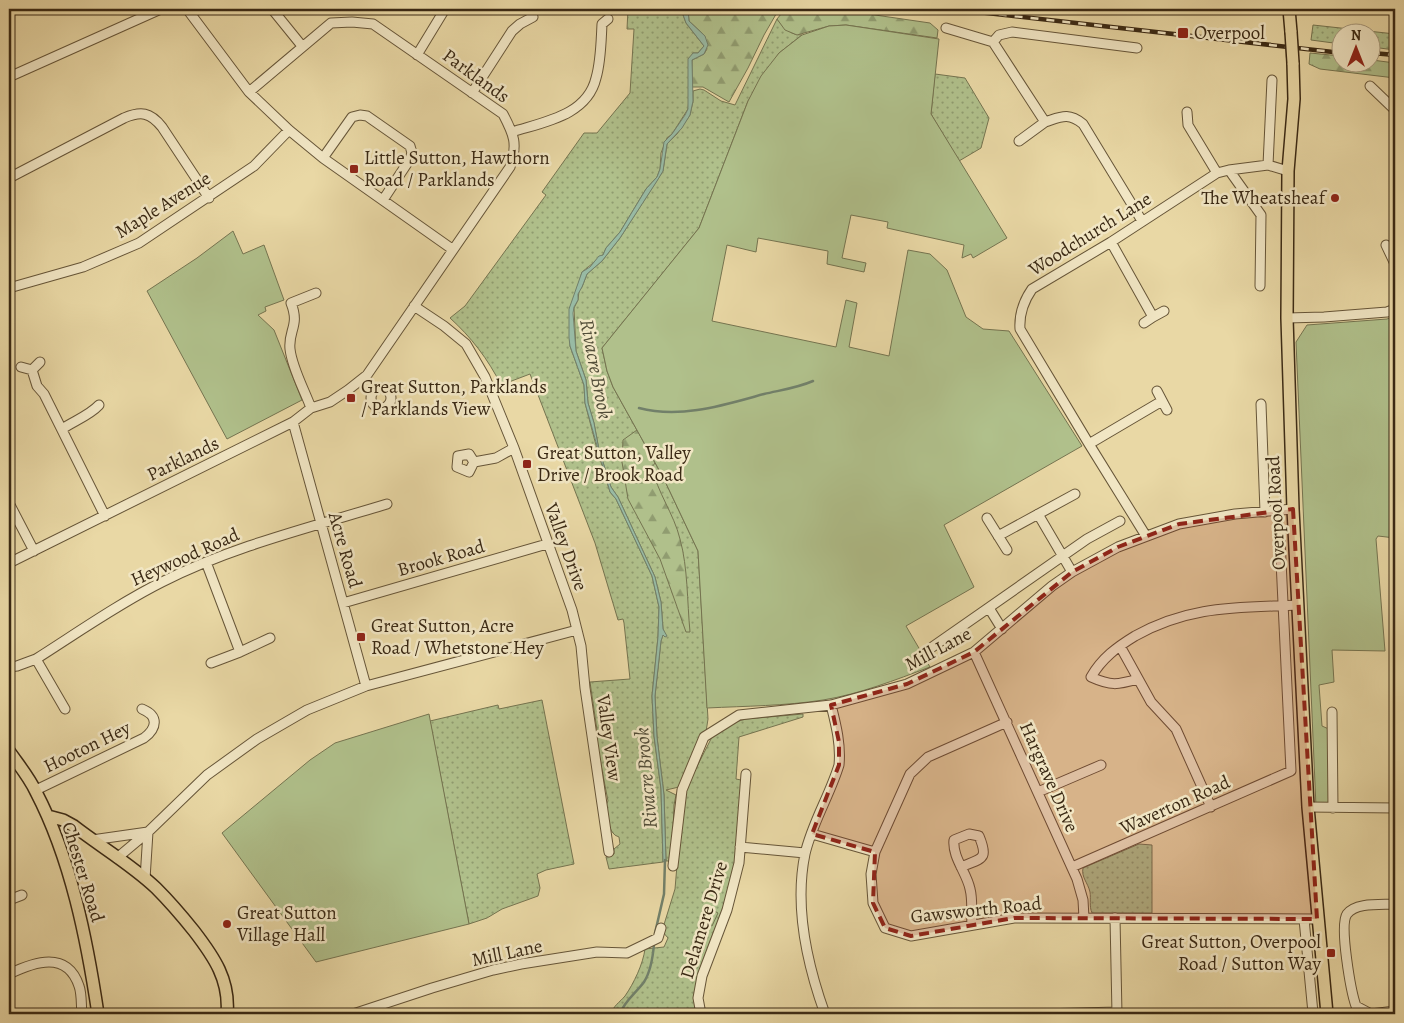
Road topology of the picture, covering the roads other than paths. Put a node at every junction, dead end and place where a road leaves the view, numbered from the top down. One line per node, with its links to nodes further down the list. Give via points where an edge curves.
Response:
1 (161, 9): 15 (street)
2 (187, 9): 18 (street)
3 (272, 9): 12 (street)
4 (445, 9): 14 (street)
5 (1289, 9): 29 (main road, Overpool Road, bridge, via 1294,99)
6 (1393, 9): 7 (street)
7 (1395, 12)
8 (533, 17): 19 (street, via 512,31)
9 (608, 20): 24 (street, via 602,24 596,79 588,97 560,117)
10 (946, 28): 11 (street)
11 (993, 42): 13 (street, via 999,35 1012,32); 22 (street)
12 (302, 46): 14 (street, Parklands, via 331,23 352,22 373,24); 18 (street, Parklands)
13 (1137, 48)
14 (418, 55): 19 (street, Parklands)
15 (9, 77)
16 (1272, 80): 27 (street)
17 (1370, 86): 20 (street)
18 (249, 92): 23 (street)
19 (472, 93): 24 (street, Parklands, via 503,114)
20 (1395, 110)
21 (1187, 112): 30 (street, via 1188,125)
22 (1045, 122): 25 (street); 34 (street, via 1066,115 1083,124)
23 (289, 130): 26 (street); 32 (street, Maple Avenue, via 254,166)
24 (512, 132): 37 (street, Parklands, via 515,152 510,167)
25 (1019, 141)
26 (323, 158): 33 (street); 33 (street, via 352,117 360,115 374,120 410,146 412,153)
27 (1268, 165): 28 (street, Woodchurch Lane); 29 (street, Woodchurch Lane)
28 (1229, 170): 30 (street, Woodchurch Lane); 39 (street, via 1261,215)
29 (1288, 171): 46 (main road, Overpool Road)
30 (1218, 173): 34 (street, Woodchurch Lane)
31 (9, 178): 32 (street, via 124,118 145,114 162,126)
32 (209, 198): 40 (street, Maple Avenue, via 139,243 83,267)
33 (383, 200): 37 (street)
34 (1142, 221): 35 (street, Woodchurch Lane)
35 (1111, 242): 45 (street); 61 (street, Woodchurch Lane, via 1032,290 1019,318 1020,328)
36 (1386, 245): 38 (street)
37 (452, 249): 42 (street, Parklands)
38 (1395, 264)
39 (1260, 286)
40 (9, 288)
41 (316, 293): 57 (street, via 291,303 295,314 290,342 292,358)
42 (414, 306): 51 (street, Parklands); 62 (street, Valley Drive, via 466,344 485,377)
43 (1395, 309): 46 (street)
44 (1164, 311): 45 (street)
45 (1153, 317): 47 (street)
46 (1287, 318): 67 (main road, Overpool Road)
47 (1144, 323)
48 (40, 362): 50 (street)
49 (21, 367): 50 (street)
50 (32, 370): 60 (street, via 37,386)
51 (367, 375): 52 (street); 57 (street, Parklands, via 330,402)
52 (377, 389)
53 (1157, 391): 54 (street)
54 (1162, 401): 58 (street); 61 (street)
55 (1261, 404): 68 (street, Overpool Road)
56 (99, 405): 60 (street)
57 (312, 408): 59 (street, Parklands)
58 (1168, 410)
59 (292, 422): 70 (street, Parklands); 73 (street, Acre Road)
60 (62, 429): 70 (street)
61 (1088, 444): 75 (street, Woodchurch Lane)
62 (514, 448): 63 (street, via 496,458); 77 (street, Valley Drive)
63 (474, 462)
64 (1074, 494): 69 (street)
65 (9, 503): 79 (street)
66 (387, 504): 73 (street, Heywood Road)
67 (1293, 509): 68 (street, Mill Lane); 85 (main road, Overpool Road)
68 (1265, 512): 75 (street, Mill Lane, via 1179,524)
69 (1038, 514): 74 (street); 80 (street)
70 (105, 516): 79 (street, Parklands)
71 (987, 518): 74 (street)
72 (1120, 521): 80 (street)
73 (321, 524): 81 (street, Heywood Road); 84 (street, Acre Road)
74 (998, 536): 78 (street)
75 (1146, 536): 83 (street, Mill Lane, via 1118,546)
76 (1280, 540): 86 (street, Overpool Road)
77 (547, 544): 84 (street, Brook Road); 89 (street, Valley Drive)
78 (1007, 550)
79 (34, 551): 82 (street, Parklands)
80 (1063, 556): 83 (street); 87 (street)
81 (206, 562): 93 (street); 95 (street, Heywood Road, via 124,603)
82 (9, 563)
83 (1072, 572): 88 (street, Mill Lane)
84 (343, 603): 99 (street, Acre Road)
85 (1298, 604): 86 (street); 112 (main road, Overpool Road)
86 (1283, 605): 91 (street, via 1194,613 1158,624); 107 (street, Overpool Road)
87 (989, 608): 88 (street); 92 (street)
88 (1002, 629): 94 (street, Mill Lane)
89 (577, 630): 99 (street); 120 (street, Valley View)
90 (270, 638): 93 (street)
91 (1120, 646): 98 (street); 98 (street, via 1102,660 1091,677 1108,684)
92 (928, 650)
93 (240, 652): 96 (street)
94 (974, 652): 100 (street, Mill Lane, via 907,684); 104 (street, Hargrave Drive)
95 (36, 658): 97 (street, Heywood Road); 101 (street)
96 (211, 663)
97 (9, 667)
98 (1138, 679): 111 (street, via 1151,702 1176,729)
99 (366, 686): 116 (street, via 307,710 256,739 206,775)
100 (831, 705): 117 (street, via 840,742 839,765); 124 (street, Mill Lane, via 739,715 704,737 682,790)
101 (65, 709)
102 (142, 709): 109 (street, Hooton Hey, via 153,716 151,733)
103 (1332, 712): 113 (street)
104 (1007, 722): 110 (street, Hargrave Drive); 121 (street, Gawsworth Road, via 934,754 917,766 904,786)
105 (9, 751): 109 (main road, Chester Road)
106 (1101, 765): 110 (street)
107 (1291, 771): 111 (street, Waverton Road)
108 (746, 774): 119 (street, Delamere Drive)
109 (36, 790): 115 (main road, Chester Road)
110 (1038, 792): 126 (street, Hargrave Drive)
111 (1211, 807): 126 (street, Waverton Road)
112 (1308, 807): 113 (street); 134 (main road, Overpool Road)
113 (1333, 808): 114 (street)
114 (1395, 808)
115 (48, 816): 118 (main road, via 63,820); 141 (main road, Chester Road, via 74,890)
116 (148, 832): 118 (street); 123 (street); 127 (street)
117 (812, 834): 121 (street); 122 (street)
118 (92, 840): 123 (main road)
119 (740, 846): 122 (street); 144 (street, Delamere Drive, via 727,910 702,976 698,998)
120 (609, 852)
121 (875, 852): 135 (street, Gawsworth Road, via 873,903 885,928 911,936)
122 (805, 853): 145 (street, via 803,930)
123 (117, 858): 127 (main road)
124 (673, 866)
125 (961, 867): 135 (street, via 970,889)
126 (1072, 867): 131 (street, Hargrave Drive, via 1083,900)
127 (145, 879): 142 (main road, via 177,909 211,952 226,988)
128 (22, 895): 129 (street)
129 (9, 900)
130 (1395, 904): 138 (street, via 1354,909 1346,914 1344,925 1349,979 1356,1006 1371,1014)
131 (1084, 918): 132 (street, Gawsworth Road); 135 (street, Gawsworth Road, via 1014,918)
132 (1115, 918): 133 (street, Gawsworth Road); 139 (street)
133 (1304, 919): 134 (street, Gawsworth Road); 147 (street, via 1314,1013)
134 (1317, 919): 148 (main road, Overpool Road)
135 (972, 925)
136 (661, 928): 143 (street, Mill Lane, via 658,938 627,953 597,952 521,964)
137 (9, 974): 140 (street, via 40,962 60,964 69,970 79,986)
138 (1395, 1011)
139 (1117, 1013): 146 (street)
140 (82, 1014)
141 (98, 1014)
142 (227, 1014)
143 (353, 1014)
144 (701, 1014)
145 (825, 1014)
146 (1042, 1014)
147 (1304, 1014)
148 (1327, 1014)

